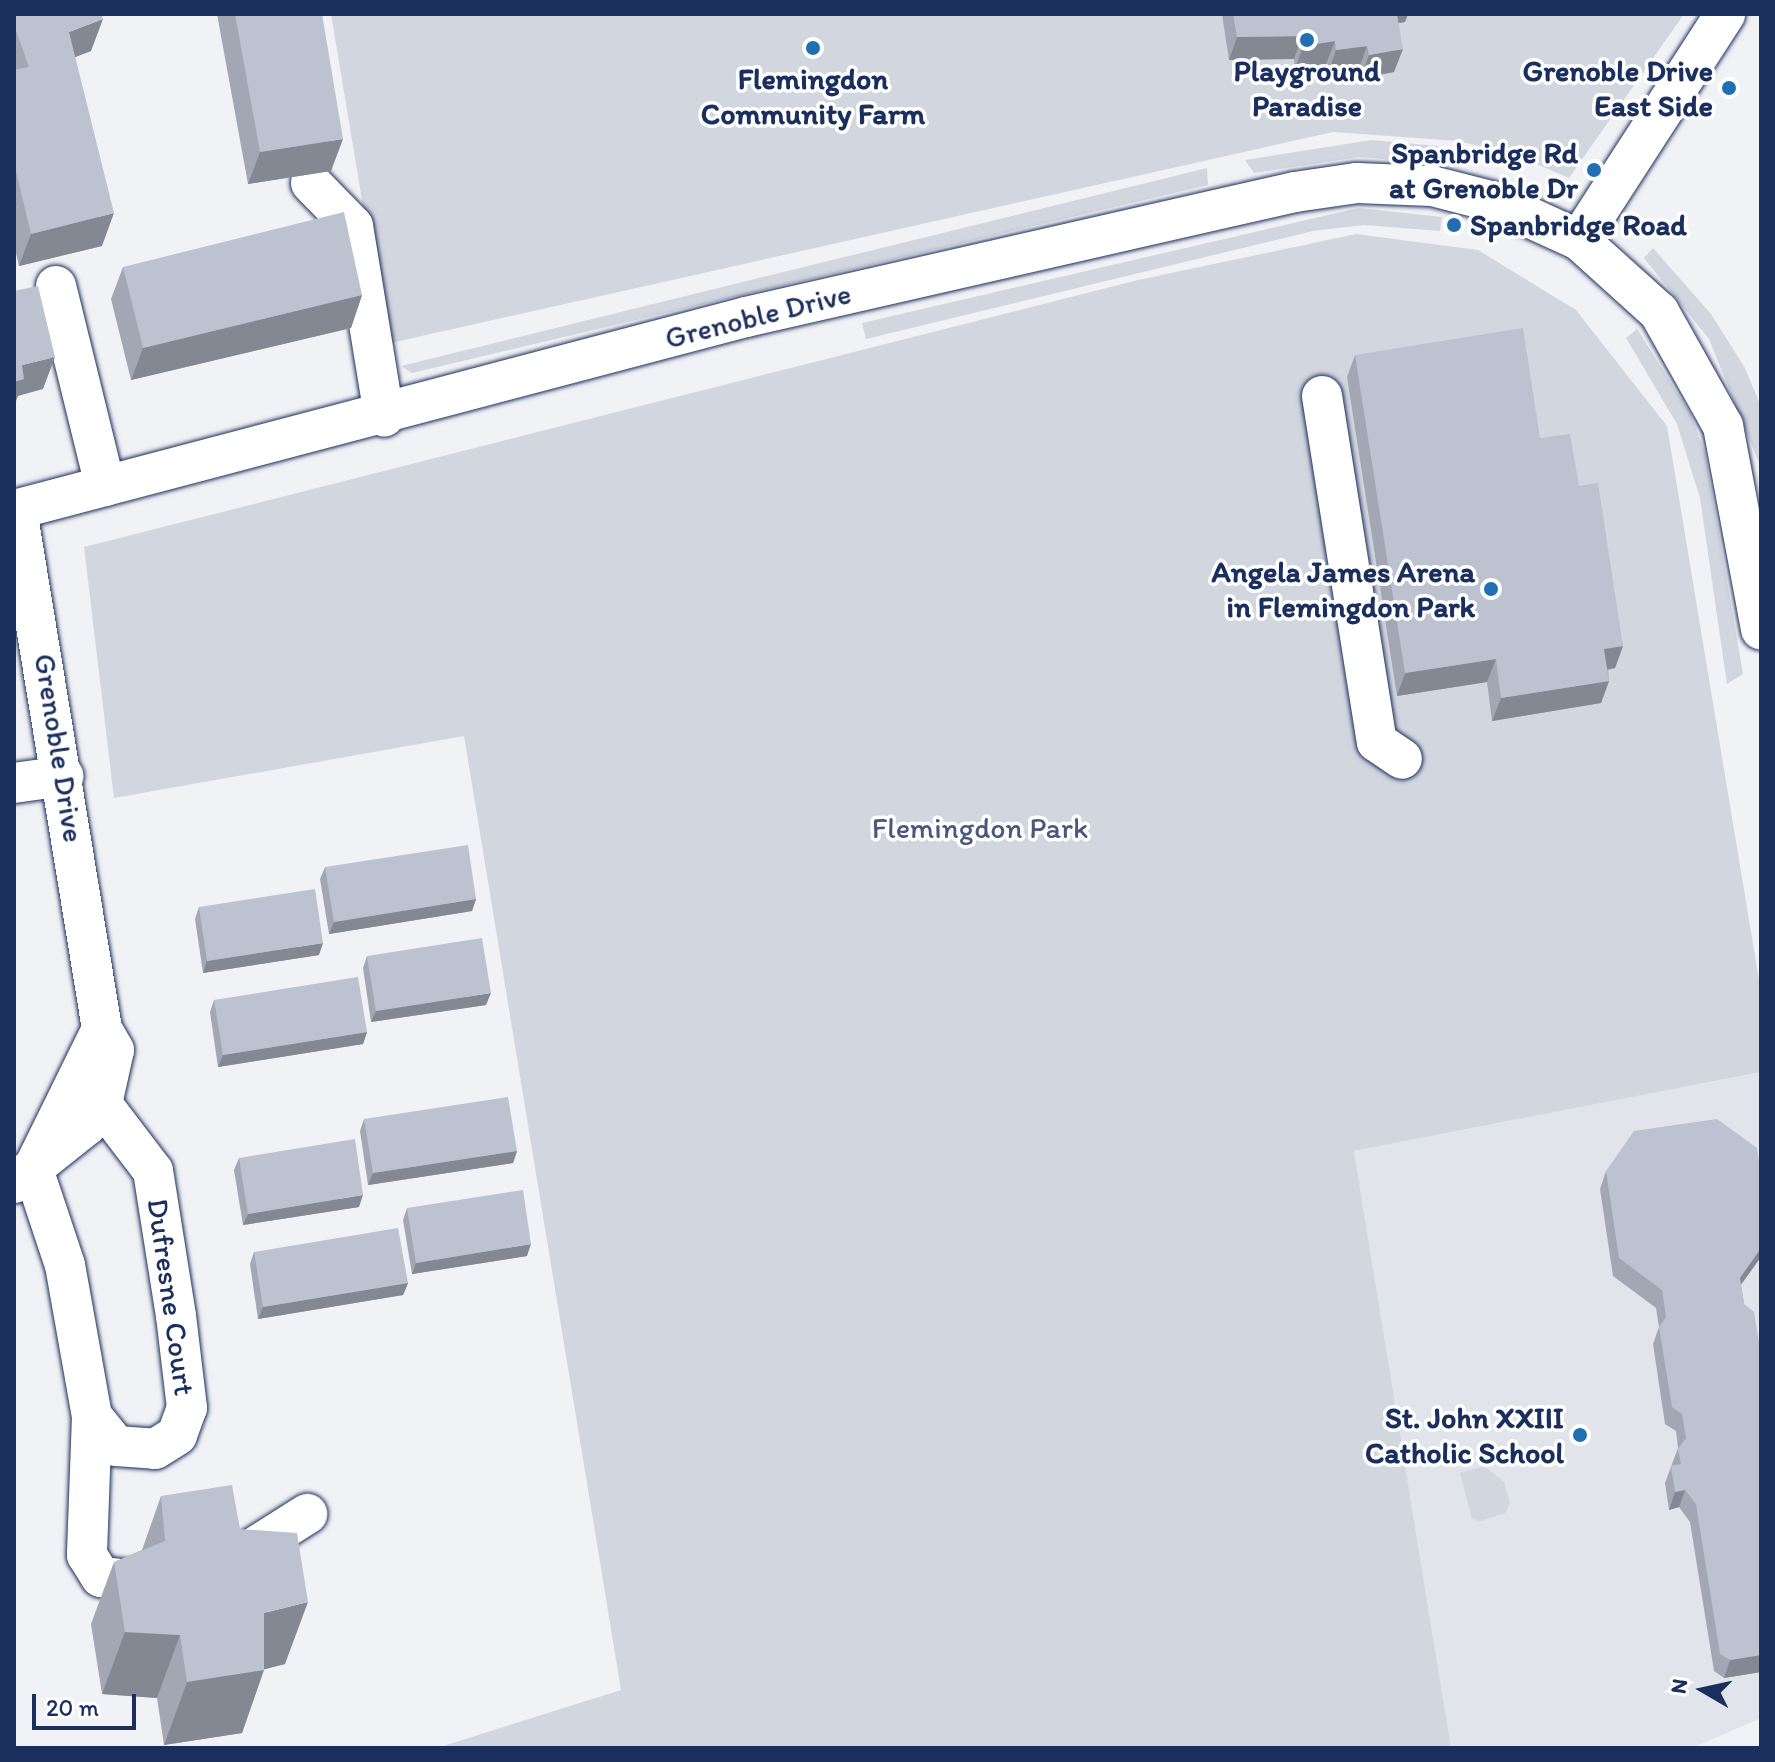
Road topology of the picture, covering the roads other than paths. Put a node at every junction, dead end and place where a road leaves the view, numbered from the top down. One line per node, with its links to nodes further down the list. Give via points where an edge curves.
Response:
1 (1725, 14): 3 (street)
2 (311, 183): 6 (street, via 353,226)
3 (1579, 240): 6 (street, Grenoble Drive, via 1498,203 1432,186 1357,183 1295,192 746,317); 9 (street, Grenoble Drive, via 1659,312 1702,379 1736,473)
4 (56, 286): 7 (street)
5 (1322, 396): 10 (street, via 1377,742)
6 (384, 416): 7 (street, Grenoble Drive)
7 (105, 486): 8 (street, Grenoble Drive)
8 (16, 510): 11 (street, Grenoble Drive)
9 (1761, 629)
10 (1402, 759)
11 (64, 776): 12 (street); 13 (street, Grenoble Drive)
12 (14, 783)
13 (102, 1029): 14 (street, Grenoble Drive, via 114,1050); 15 (street)
14 (102, 1104): 15 (street, Grenoble Drive, via 69,1145); 16 (street, Dufresne Court, via 153,1171 187,1408 177,1435 143,1451 116,1446)
15 (23, 1176): 16 (street, via 65,1265)
16 (92, 1416): 19 (street, via 87,1555 101,1577)
17 (307, 1514): 18 (street)
18 (214, 1568)
19 (139, 1581)

